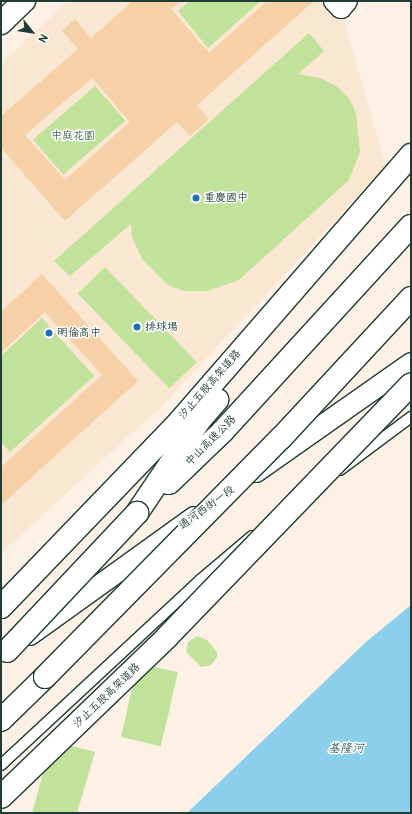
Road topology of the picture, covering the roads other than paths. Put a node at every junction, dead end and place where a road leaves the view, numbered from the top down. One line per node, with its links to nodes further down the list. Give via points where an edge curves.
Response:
1 (24, 1): 4 (main road)
2 (334, 1): 3 (street, via 341,8)
3 (347, 1)
4 (1, 23)
5 (411, 155): 13 (main road, 汐止五股高架道路, via 179,422)
6 (411, 178): 12 (main road, via 200,421)
7 (411, 226): 12 (main road, 中山高速公路, via 223,431)
8 (411, 298): 15 (main road, bridge, via 281,438)
9 (411, 363): 14 (street, 通河西街一段)
10 (411, 384): 17 (main road, 汐止五股高架道路, bridge, via 168,637)
11 (411, 417): 16 (lane, via 238,547)
12 (137, 513): 14 (main road, 中山高速公路, bridge)
13 (1, 607)
14 (7, 651)
15 (1, 720)
16 (1, 765)
17 (1, 797)

